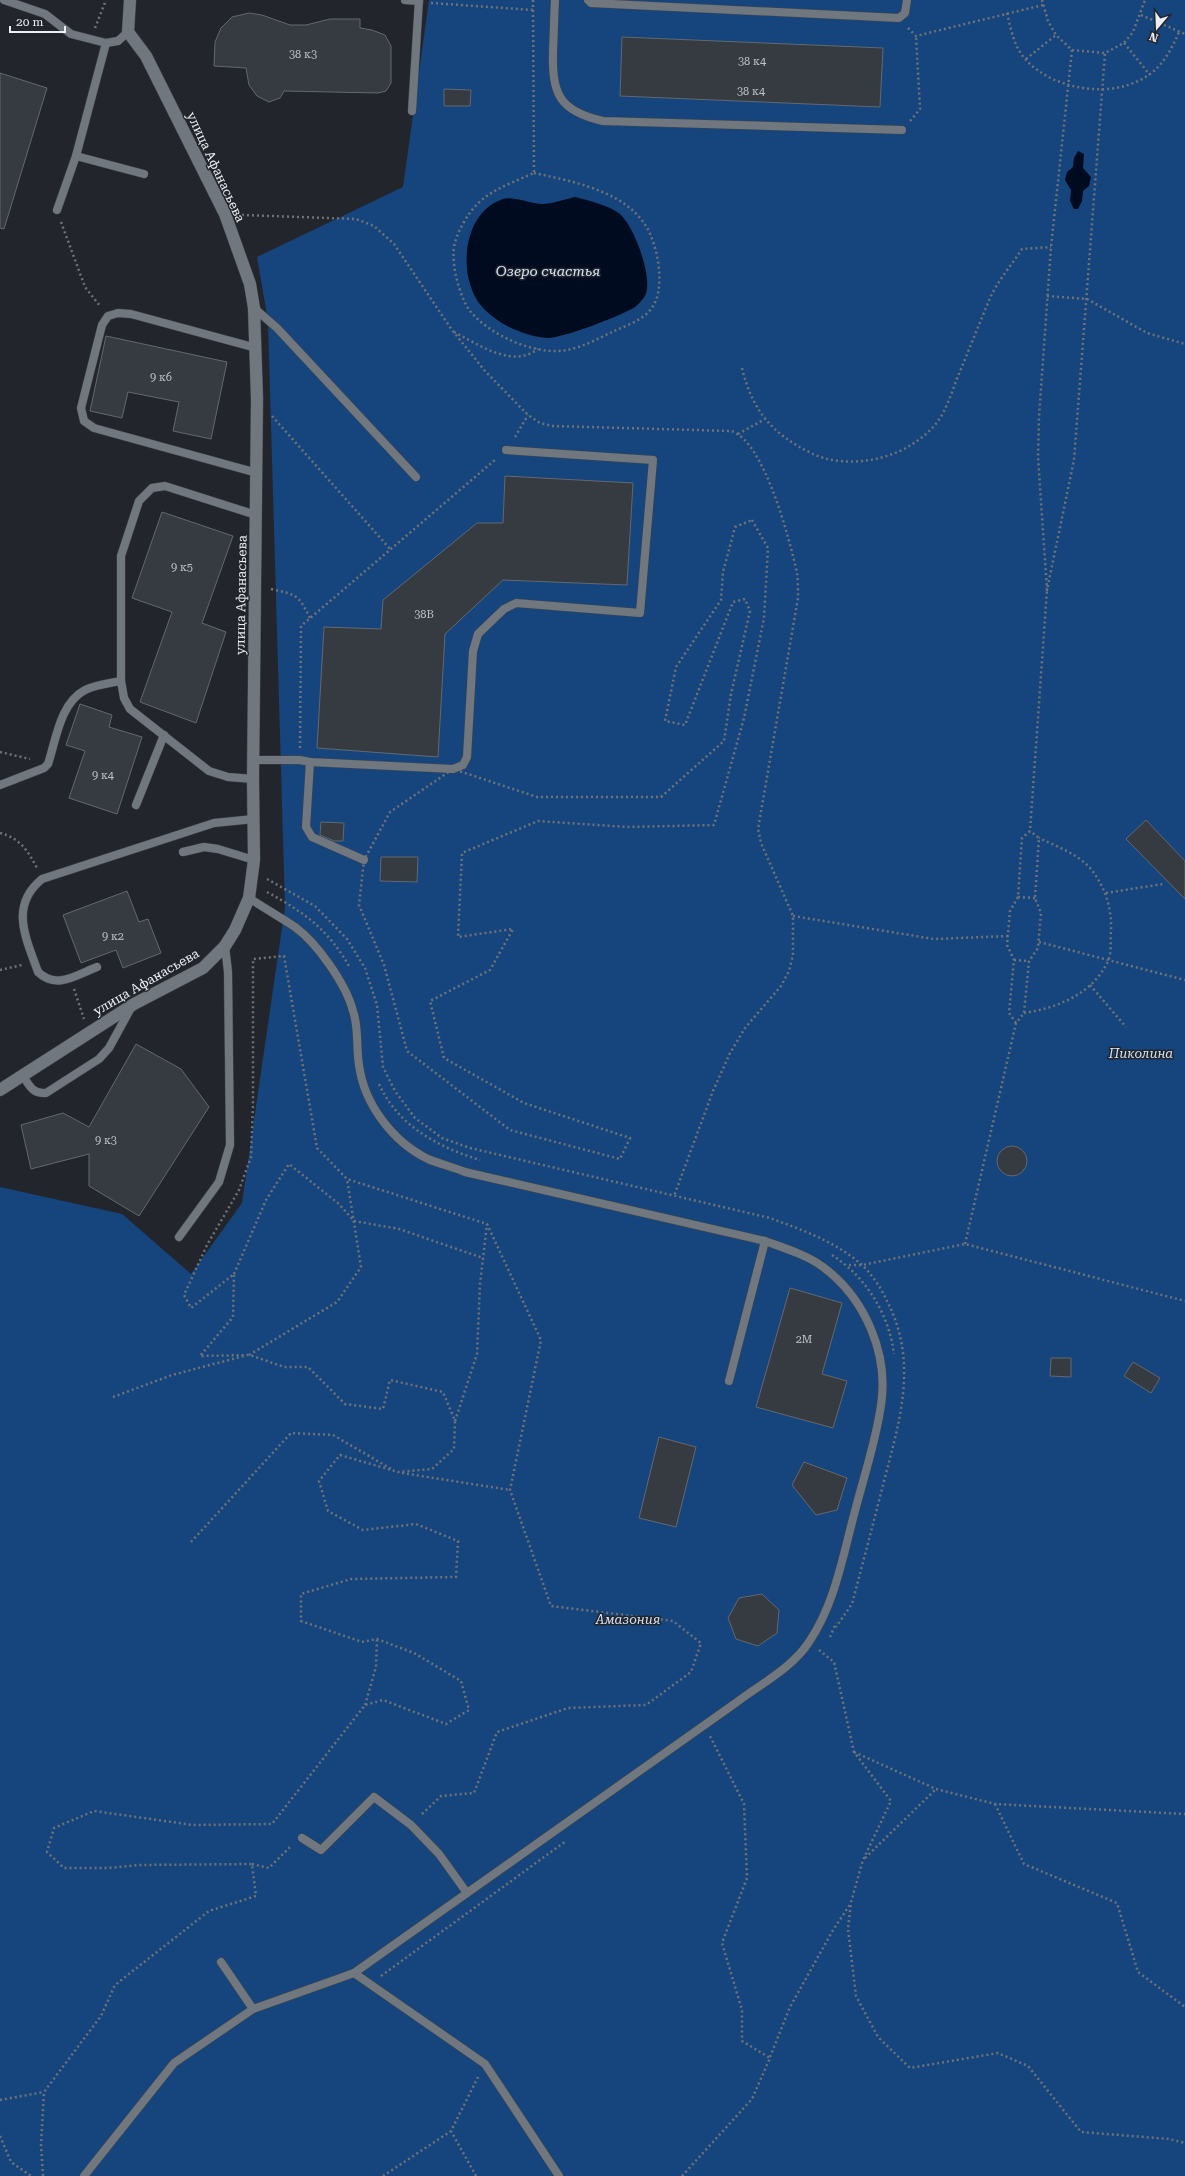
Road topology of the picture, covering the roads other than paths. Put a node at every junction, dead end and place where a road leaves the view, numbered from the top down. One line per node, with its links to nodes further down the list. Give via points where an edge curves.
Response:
1 (4, 0): 9 (lane, via 45,14 71,34)
2 (130, 0): 8 (street)
3 (405, 0): 4 (lane)
4 (419, 0): 10 (lane)
5 (555, 0): 11 (lane, via 553,72 556,92 567,106 584,117 603,121)
6 (588, 0): 7 (lane, via 591,3 899,18 905,13)
7 (907, 0)
8 (128, 32): 9 (lane, via 118,41); 15 (street, улица Афанасьева, via 146,56 225,214 250,284)
9 (106, 43): 12 (lane)
10 (412, 111)
11 (902, 130)
12 (76, 156): 13 (lane); 14 (lane)
13 (144, 174)
14 (57, 210)
15 (254, 308): 16 (street, улица Афанасьева); 19 (lane, via 277,328)
16 (256, 348): 18 (street, улица Афанасьева); 18 (lane, via 118,312 108,316 102,324 81,408 84,421 94,428)
17 (506, 450): 24 (lane, via 653,460 640,612 516,603 504,609 478,634 473,651 467,757 463,765 453,769)
18 (257, 473): 20 (street, улица Афанасьева)
19 (416, 477)
20 (256, 514): 21 (lane, via 165,486 152,488 139,501 121,556); 23 (street, улица Афанасьева)
21 (121, 681): 22 (lane, via 124,698 130,709); 26 (lane, via 85,690 72,700 64,713 48,764 44,768)
22 (164, 735): 25 (lane, via 209,771 228,777); 27 (lane)
23 (253, 760): 24 (lane); 25 (street, улица Афанасьева)
24 (310, 762): 31 (lane, via 306,827 312,837)
25 (253, 779): 28 (street, улица Афанасьева)
26 (0, 785)
27 (136, 805)
28 (254, 819): 30 (street, улица Афанасьева); 34 (lane, via 214,823 42,879 32,888 24,904 22,922 38,972 44,978 59,982)
29 (184, 852): 30 (lane, via 204,848 218,849)
30 (254, 860): 32 (street, улица Афанасьева)
31 (364, 860)
32 (249, 898): 33 (street, улица Афанасьева, via 235,930); 39 (lane, via 296,928 314,946 339,980 353,1011 364,1089 376,1110 402,1142 428,1159 466,1172)
33 (224, 946): 35 (street, улица Афанасьева, via 204,968); 38 (lane, via 228,972 230,1145 219,1182)
34 (97, 967)
35 (134, 1004): 36 (street, улица Афанасьева); 36 (lane, via 109,1048 99,1059 46,1093 38,1094 31,1090)
36 (22, 1074): 37 (street, улица Афанасьева)
37 (0, 1090)
38 (179, 1237)
39 (765, 1242): 40 (lane); 42 (lane, via 790,1250 823,1267 849,1291 872,1326 882,1369 882,1404 840,1568 825,1616 808,1643 790,1662)
40 (729, 1381)
41 (302, 1838): 42 (lane, via 321,1850 374,1797 411,1825 439,1854)
42 (467, 1893): 44 (lane)
43 (221, 1962): 45 (lane)
44 (354, 1973): 45 (lane); 47 (lane, via 485,2064)
45 (254, 2009): 46 (lane, via 174,2063)
46 (84, 2176)
47 (559, 2176)

